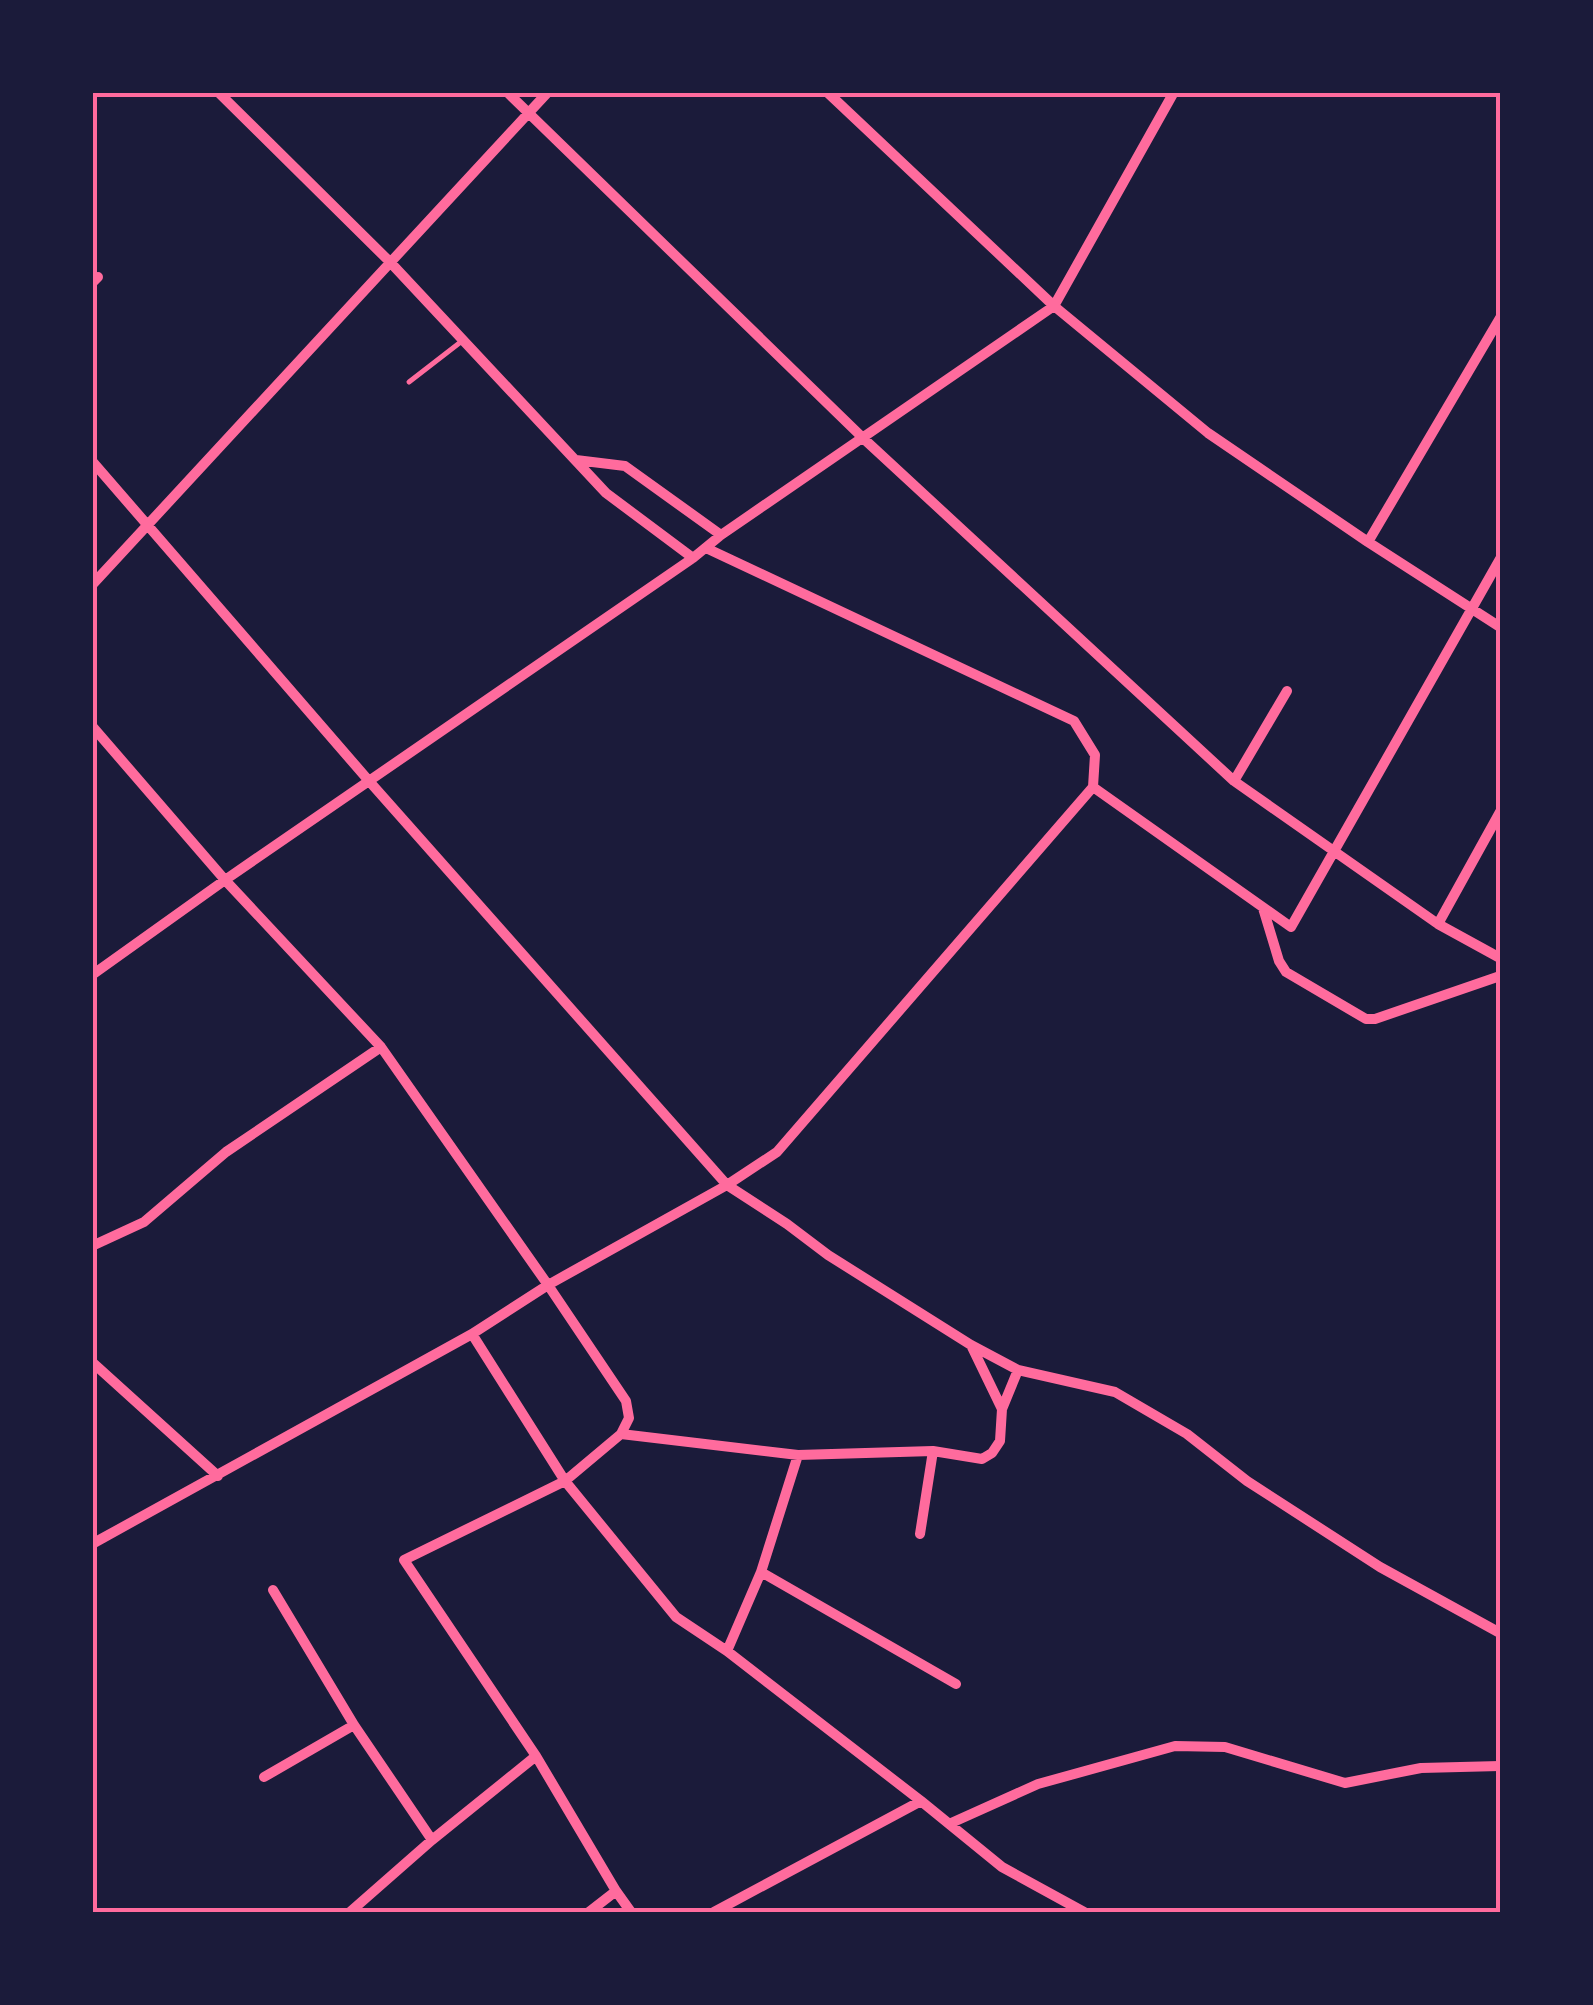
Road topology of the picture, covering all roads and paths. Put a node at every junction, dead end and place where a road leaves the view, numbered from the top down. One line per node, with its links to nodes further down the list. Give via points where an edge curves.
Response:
1 (218, 92): 7 (street)
2 (506, 92): 6 (street)
3 (548, 92): 6 (street)
4 (827, 92): 8 (street)
5 (1174, 92): 8 (street)
6 (528, 114): 7 (street); 12 (street)
7 (390, 262): 10 (street); 15 (street)
8 (1054, 306): 12 (street); 17 (street, via 1208,434)
9 (1500, 318): 17 (street)
10 (462, 341): 11 (lane); 13 (street)
11 (409, 382)
12 (864, 439): 16 (street); 27 (street)
13 (576, 460): 16 (street, via 625,466); 19 (street, via 606,493)
14 (92, 462): 15 (street)
15 (147, 526): 21 (street); 26 (street)
16 (721, 536): 18 (street)
17 (1368, 542): 22 (street)
18 (706, 548): 19 (street); 28 (street, via 1074,721 1095,755)
19 (693, 558): 26 (street)
20 (1500, 560): 22 (street)
21 (92, 584)
22 (1471, 609): 23 (street); 30 (street)
23 (1500, 628)
24 (1288, 692): 27 (street)
25 (92, 726): 31 (street)
26 (369, 780): 31 (street); 38 (street)
27 (1234, 781): 30 (street)
28 (1093, 787): 32 (street); 38 (street, via 777,1152)
29 (1500, 812): 33 (street)
30 (1334, 850): 32 (street, via 1291,928); 33 (street)
31 (225, 880): 35 (street); 37 (street)
32 (1263, 908): 36 (street, via 1286,972 1366,1019)
33 (1438, 924): 34 (street)
34 (1500, 958)
35 (92, 975)
36 (1500, 976)
37 (380, 1047): 39 (street, via 226,1152 144,1222); 40 (street)
38 (728, 1185): 40 (street); 42 (street)
39 (92, 1246)
40 (548, 1286): 41 (street); 46 (street, via 626,1401 629,1418)
41 (472, 1334): 49 (street); 50 (street)
42 (970, 1345): 44 (street); 45 (street)
43 (92, 1362): 49 (street)
44 (1018, 1370): 45 (street); 55 (street, via 1114,1392 1187,1434 1380,1567)
45 (1002, 1409): 47 (street, via 1000,1441 992,1453 982,1459)
46 (621, 1434): 48 (street); 50 (street)
47 (933, 1451): 48 (street); 51 (street)
48 (798, 1455): 53 (street)
49 (218, 1476): 52 (street)
50 (565, 1481): 56 (street, via 676,1616); 59 (street, via 404,1560)
51 (920, 1534)
52 (92, 1544)
53 (760, 1572): 56 (street); 57 (street)
54 (273, 1590): 58 (street)
55 (1500, 1632)
56 (727, 1651): 62 (street)
57 (956, 1684)
58 (354, 1724): 61 (street); 64 (street)
59 (536, 1756): 64 (street); 65 (street)
60 (1500, 1766): 63 (street, via 1421,1768 1345,1783 1225,1747 1175,1746 1038,1784)
61 (264, 1778)
62 (921, 1801): 63 (street); 69 (street)
63 (949, 1824): 70 (street, via 1002,1867)
64 (432, 1840): 66 (street)
65 (616, 1891): 67 (street); 68 (street)
66 (350, 1912)
67 (588, 1912)
68 (632, 1912)
69 (714, 1912)
70 (1084, 1912)

